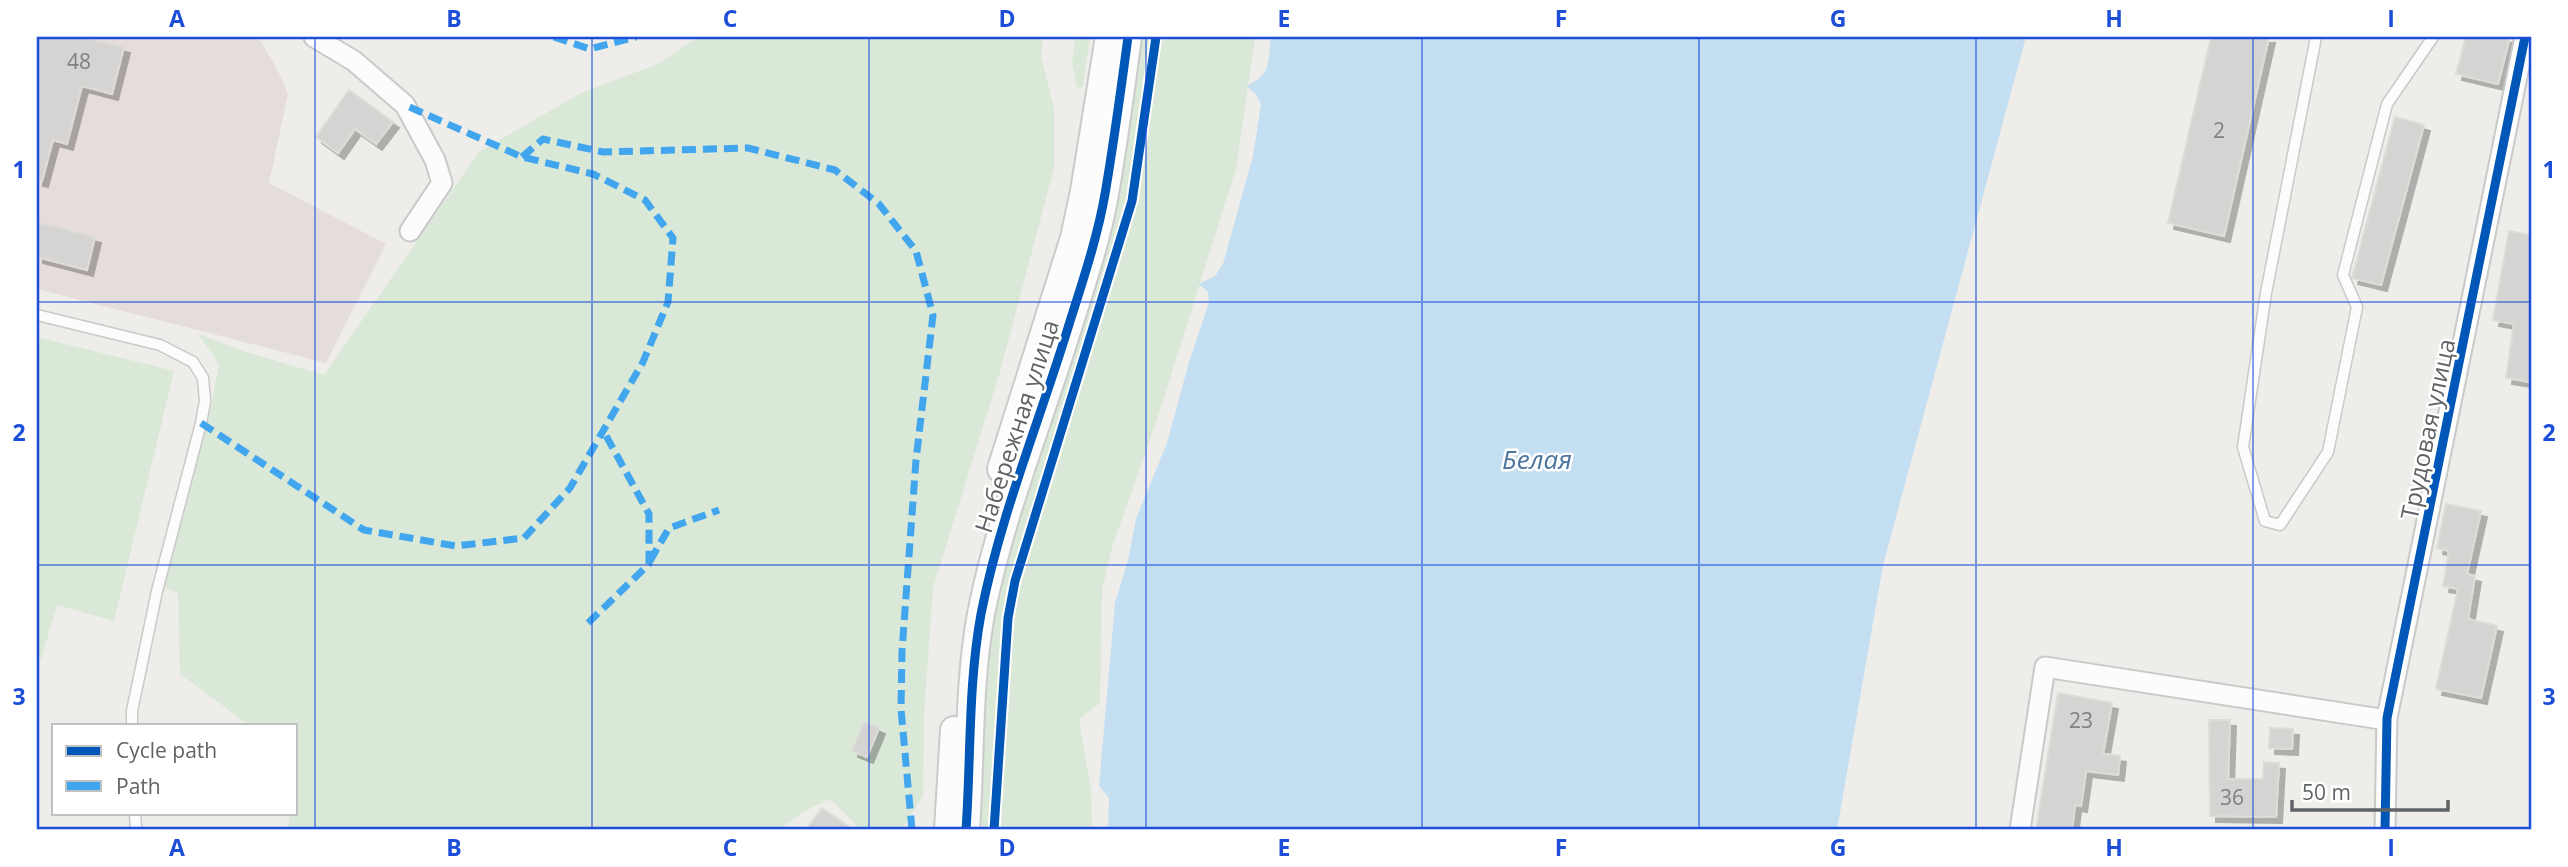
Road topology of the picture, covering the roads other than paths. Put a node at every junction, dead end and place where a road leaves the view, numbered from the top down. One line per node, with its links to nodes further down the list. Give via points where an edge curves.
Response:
1 (314, 37): 7 (street, via 354,61 405,105 435,160 442,183)
2 (1109, 37): 11 (street, Набережная улица, via 1074,238 979,550 959,663)
3 (1128, 37): 12 (street, Набережная улица, via 1105,196 1067,331 1015,485 981,615 974,664)
4 (2316, 37): 5 (lane, via 2266,293 2244,446 2264,521 2280,526 2328,452 2357,307 2343,275 2387,104)
5 (2433, 37)
6 (2525, 37): 9 (street, Трудовая улица)
7 (410, 231)
8 (37, 315): 10 (lane, via 160,345 193,362 203,379 201,423 157,591)
9 (2387, 720): 13 (street, via 2045,667); 14 (street, Трудовая улица)
10 (132, 724)
11 (948, 830)
12 (966, 830)
13 (2020, 830)
14 (2385, 830)

